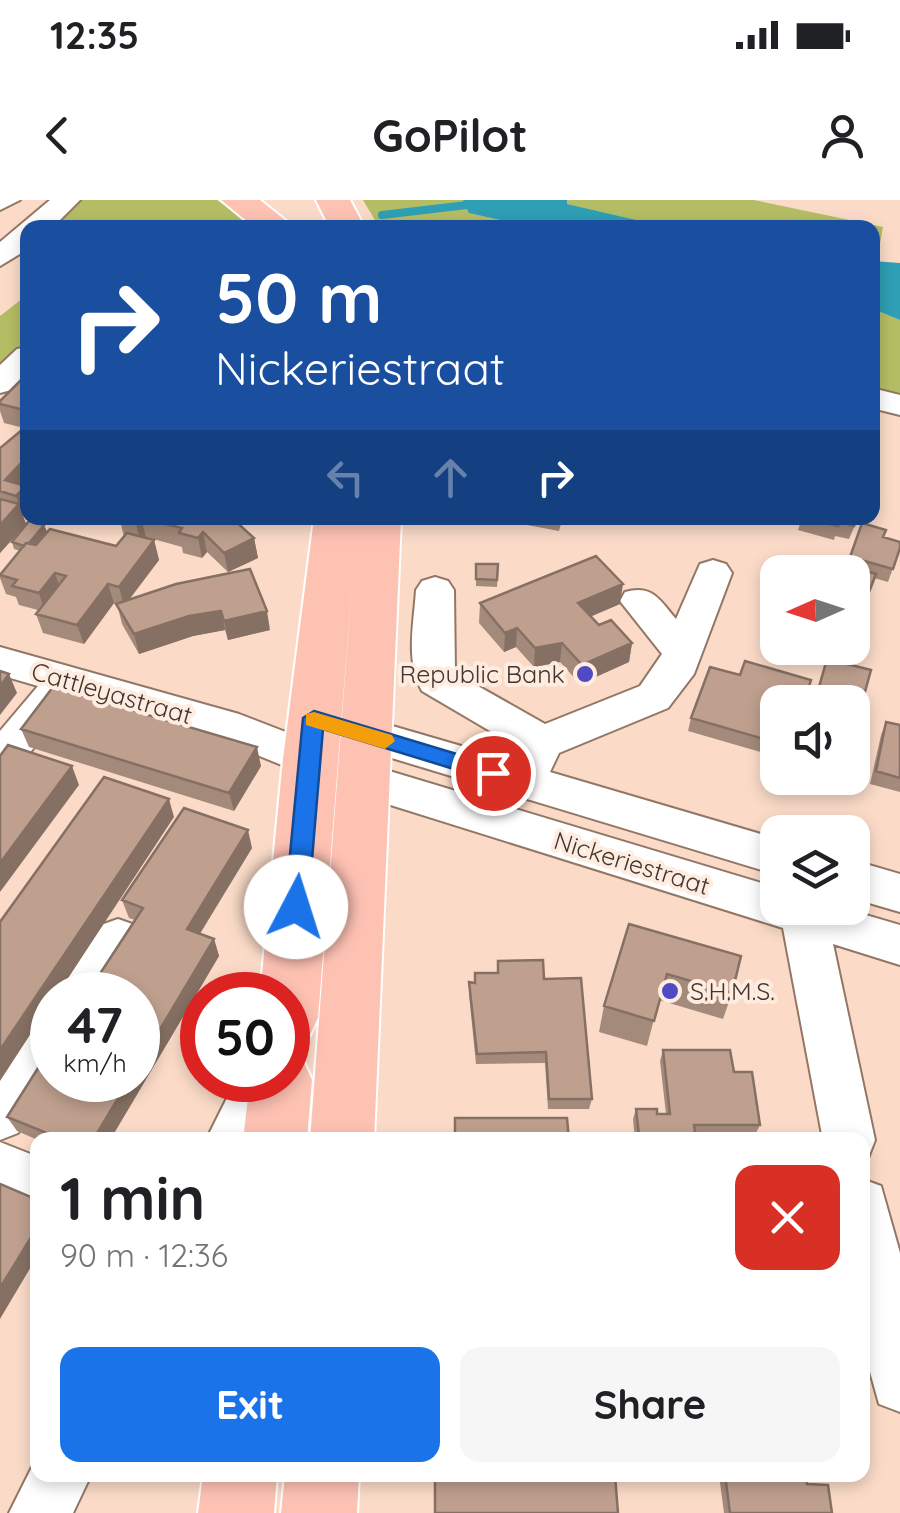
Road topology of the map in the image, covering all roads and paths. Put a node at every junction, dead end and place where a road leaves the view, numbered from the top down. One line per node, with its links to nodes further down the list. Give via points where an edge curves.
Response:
1 (66, 200): 3 (street)
2 (238, 200): 4 (main road)
3 (44, 220)
4 (267, 220)
5 (20, 240): 6 (street)
6 (0, 258)
7 (20, 363): 8 (street)
8 (0, 382)
9 (335, 525): 17 (main road)
10 (380, 525): 19 (main road)
11 (713, 573): 14 (street)
12 (435, 590): 18 (street, via 436,681)
13 (639, 601): 14 (street)
14 (682, 652): 18 (street, via 654,697)
15 (0, 661): 16 (street, Cattleyastraat)
16 (65, 682): 17 (street, Cattleyastraat, via 224,725); 20 (street)
17 (311, 739): 19 (street, Cattleyastraat); 31 (main road)
18 (543, 742): 21 (street)
19 (365, 758): 21 (street, Nickeriestraat); 25 (street, Nickeriestraat); 38 (main road)
20 (0, 760)
21 (524, 782): 22 (street, Nickeriestraat)
22 (760, 851)
23 (870, 884): 24 (street)
24 (900, 892)
25 (760, 897)
26 (805, 925): 39 (street)
27 (841, 925): 29 (street, Nickeriestraat)
28 (118, 939): 30 (street)
29 (900, 945)
30 (96, 972)
31 (292, 972)
32 (30, 1071): 35 (street)
33 (252, 1102): 36 (street)
34 (279, 1102): 37 (main road)
35 (0, 1116)
36 (236, 1132)
37 (276, 1132)
38 (342, 1132)
39 (847, 1132)
40 (0, 1167): 41 (street)
41 (30, 1180)
42 (870, 1242): 43 (street)
43 (900, 1383)
44 (56, 1482): 47 (street)
45 (239, 1482): 48 (main road)
46 (321, 1482): 49 (main road)
47 (40, 1513)
48 (236, 1513)
49 (319, 1513)

